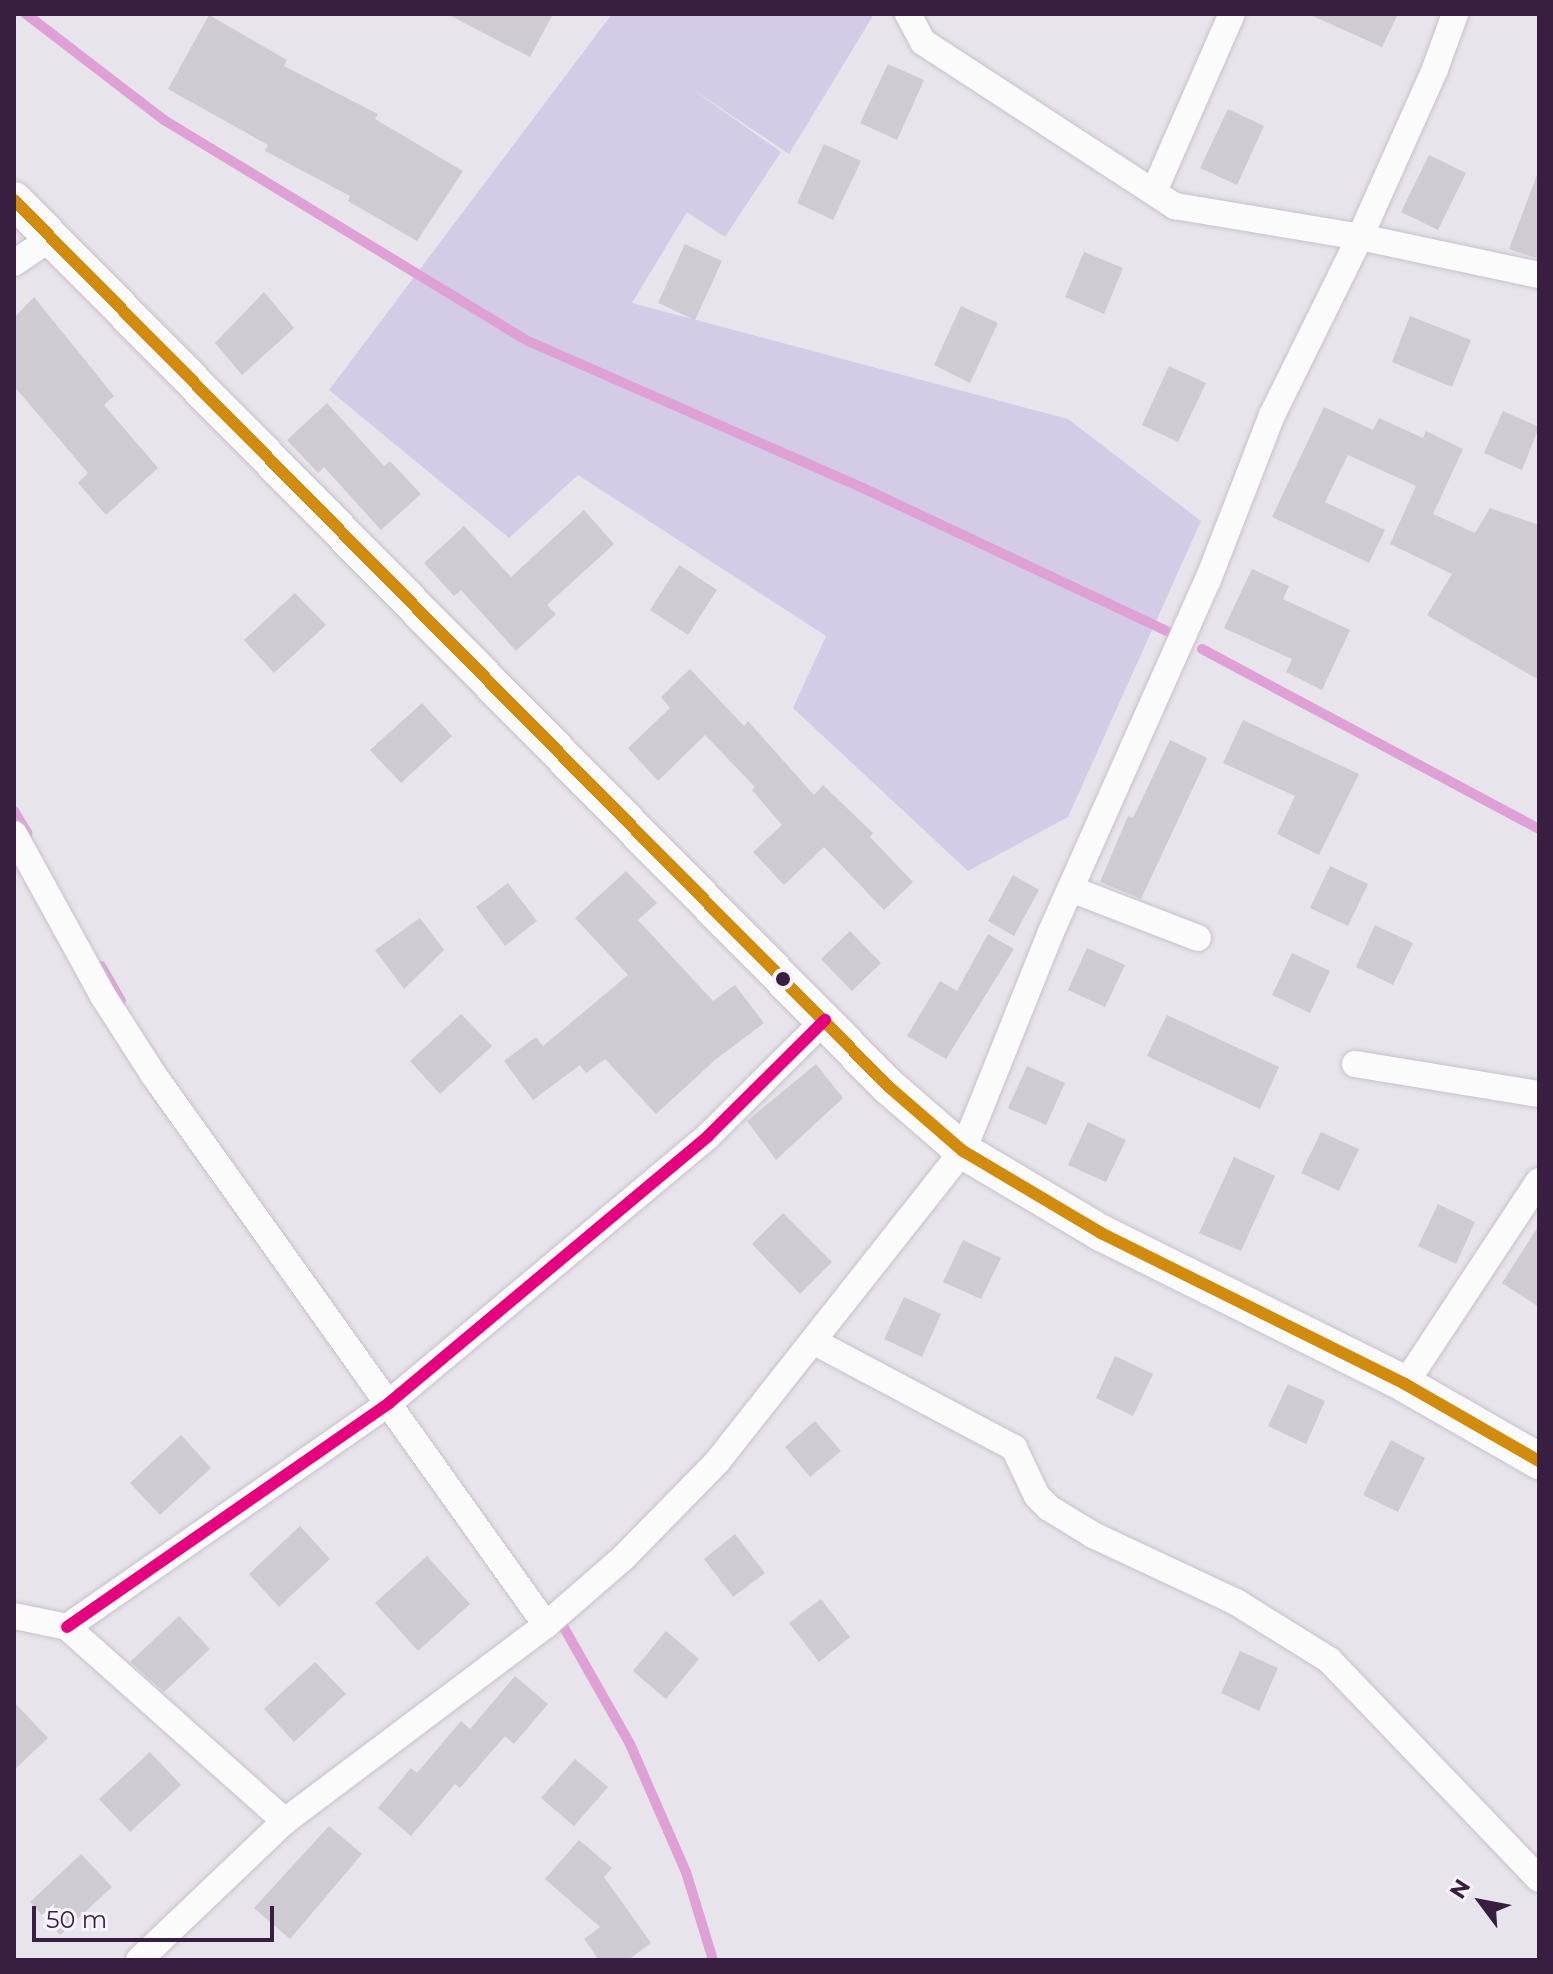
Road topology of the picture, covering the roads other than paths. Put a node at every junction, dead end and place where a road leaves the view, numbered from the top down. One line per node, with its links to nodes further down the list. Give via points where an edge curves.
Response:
1 (908, 14): 4 (street, via 923,42)
2 (1232, 14): 4 (street)
3 (1455, 14): 6 (street)
4 (1155, 189): 6 (street, via 1175,206)
5 (14, 200): 7 (street)
6 (1360, 237): 9 (street); 11 (street, via 1272,415 1208,580)
7 (51, 238): 8 (street); 13 (street)
8 (14, 263)
9 (1539, 275)
10 (14, 834): 20 (street, via 103,996 153,1074)
11 (1071, 889): 12 (street); 16 (street)
12 (1198, 938)
13 (825, 1020): 16 (street, via 889,1087); 20 (street, via 708,1136)
14 (1355, 1064): 15 (street)
15 (1539, 1094)
16 (963, 1151): 18 (street); 19 (street, via 1101,1233)
17 (1539, 1181): 19 (street)
18 (813, 1341): 23 (street, via 717,1462 623,1558); 26 (street, via 1014,1448 1037,1496 1049,1508 1093,1535 1236,1602 1329,1660)
19 (1405, 1384): 21 (street)
20 (389, 1403): 23 (street); 24 (street)
21 (1539, 1461)
22 (14, 1616): 24 (street)
23 (546, 1625): 25 (street)
24 (67, 1627): 25 (street)
25 (285, 1821): 27 (street)
26 (1539, 1879)
27 (139, 1960)

